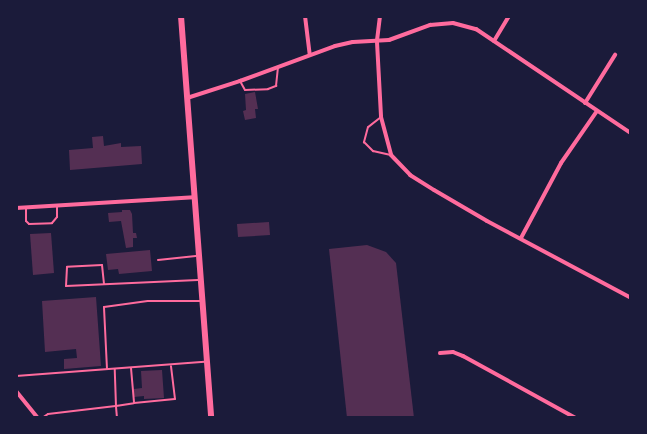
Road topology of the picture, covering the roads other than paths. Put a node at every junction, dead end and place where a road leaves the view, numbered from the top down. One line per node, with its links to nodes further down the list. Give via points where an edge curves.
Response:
1 (181, 16): 11 (main road)
2 (305, 16): 7 (street)
3 (380, 16): 6 (street)
4 (509, 16): 5 (street)
5 (494, 41): 6 (street, via 471,27 446,22); 12 (street)
6 (377, 42): 7 (street, via 353,42); 14 (street)
7 (310, 54): 9 (street)
8 (615, 55): 12 (street)
9 (278, 68): 10 (street); 10 (lane, via 276,86 268,90 245,90)
10 (240, 81): 11 (street)
11 (187, 98): 17 (main road)
12 (585, 103): 13 (street)
13 (597, 111): 15 (street); 21 (street, via 561,163)
14 (381, 117): 16 (street); 16 (lane, via 368,127 364,142 373,151)
15 (631, 133)
16 (391, 155): 21 (street, via 418,180)
17 (194, 197): 18 (street); 22 (main road)
18 (57, 206): 20 (street); 20 (lane, via 54,221 29,224)
19 (16, 208): 20 (street)
20 (26, 208)
21 (521, 238): 26 (street)
22 (198, 256): 23 (lane); 24 (main road)
23 (158, 260)
24 (200, 280): 25 (lane); 27 (main road)
25 (104, 284): 25 (lane, via 66,286 67,267 102,265)
26 (631, 298)
27 (202, 301): 29 (main road); 32 (lane, via 148,301 104,307)
28 (440, 353): 41 (street, via 453,352 463,356)
29 (206, 362): 30 (lane); 40 (main road)
30 (171, 365): 31 (lane); 36 (lane, via 175,399)
31 (131, 368): 33 (lane); 36 (lane)
32 (107, 369): 33 (lane); 34 (lane)
33 (115, 369): 37 (lane)
34 (16, 376)
35 (16, 391): 38 (street)
36 (134, 403): 37 (lane)
37 (116, 406): 38 (lane, via 48,414); 39 (lane)
38 (40, 418)
39 (117, 418)
40 (211, 418)
41 (576, 418)

